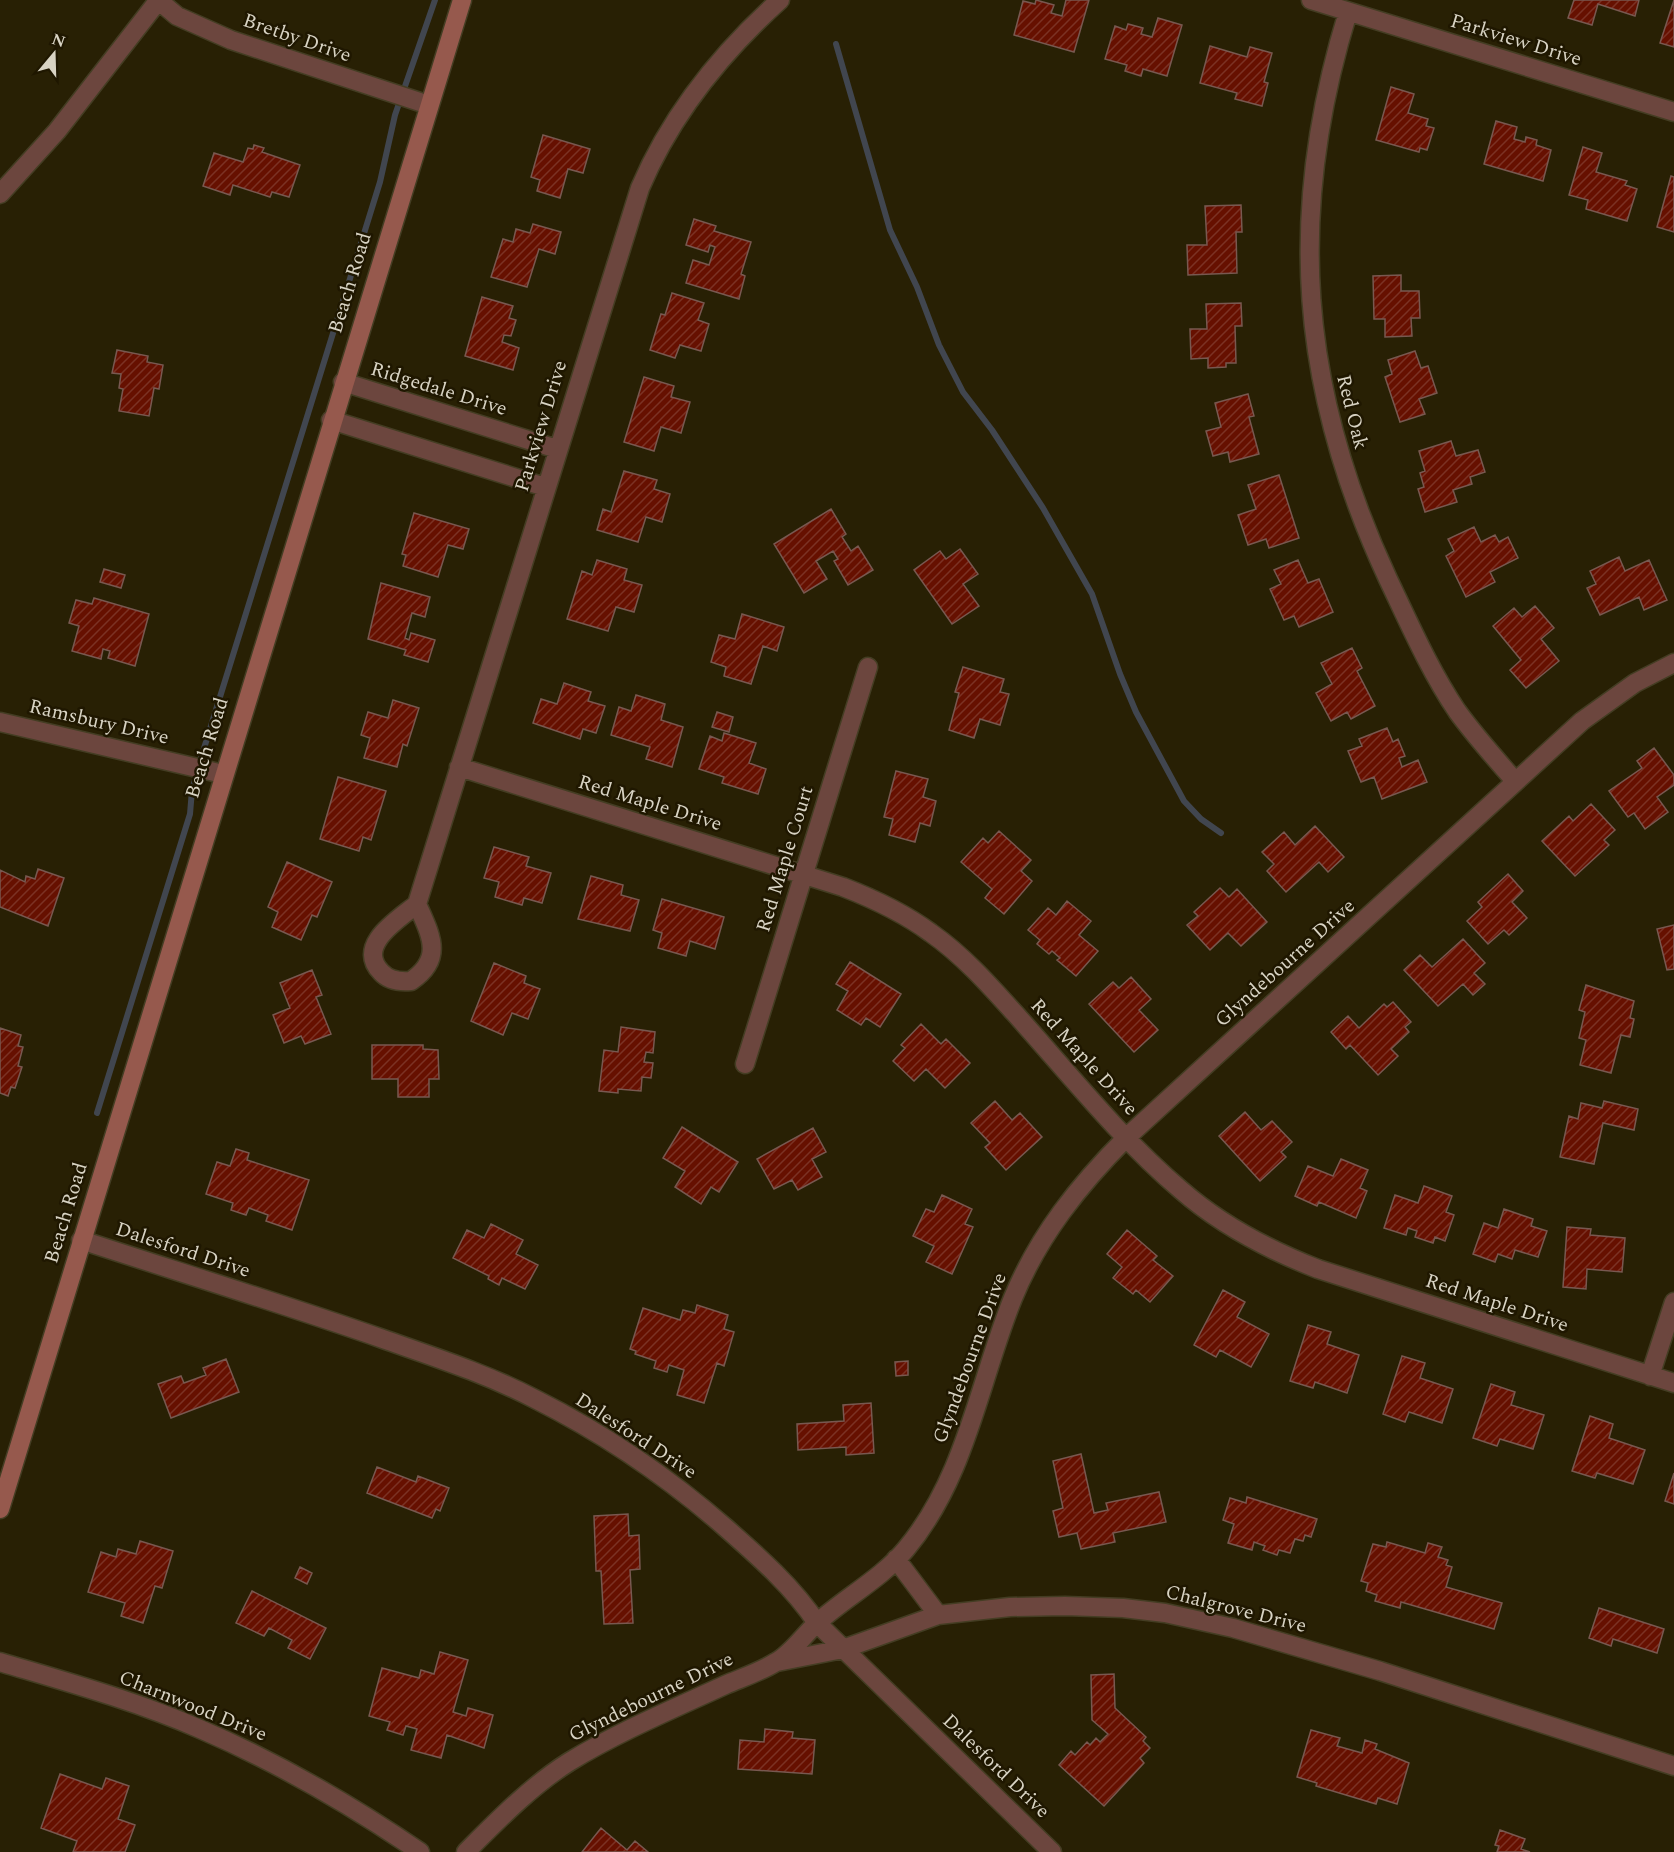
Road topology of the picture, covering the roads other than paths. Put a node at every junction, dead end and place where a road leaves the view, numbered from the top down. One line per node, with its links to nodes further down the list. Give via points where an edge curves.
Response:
1 (158, 0): 6 (street, Bretby Drive, via 177,16 231,40); 8 (street, via 57,131)
2 (462, 0): 6 (street, Beach Road)
3 (780, 0): 11 (street, Parkview Drive, via 722,58 676,120 651,162 632,210)
4 (1311, 0): 5 (street, Parkview Drive)
5 (1348, 12): 7 (street, Parkview Drive); 18 (street, Red Oak, via 1327,82 1311,192 1309,285 1319,371 1355,503 1398,599 1457,711)
6 (429, 105): 9 (street, Beach Road)
7 (1674, 112)
8 (0, 194)
9 (343, 382): 10 (street, Beach Road); 11 (street, Ridgedale Drive)
10 (331, 420): 12 (street); 17 (street, Beach Road)
11 (557, 449): 12 (street, Parkview Drive)
12 (545, 487): 16 (street, Parkview Drive)
13 (1674, 663): 18 (street, Glyndebourne Drive, via 1635,683 1581,721)
14 (868, 668): 19 (street, Red Maple Court)
15 (0, 722): 17 (street, Ramsbury Drive)
16 (459, 767): 19 (street, Red Maple Drive); 20 (street, Parkview Drive)
17 (223, 774): 23 (street, Beach Road)
18 (1515, 781): 22 (street, Glyndebourne Drive)
19 (805, 874): 21 (street, Red Maple Court); 22 (street, Red Maple Drive, via 891,907 934,934 983,979)
20 (417, 903)
21 (745, 1064)
22 (1127, 1137): 25 (street, Red Maple Drive, via 1203,1208 1301,1262); 28 (street, Glyndebourne Drive, via 1080,1186 1043,1238 1014,1297 956,1464 921,1527)
23 (81, 1240): 27 (street, Beach Road); 30 (street, Dalesford Drive, via 350,1328 533,1398 642,1464 693,1501 792,1591)
24 (1674, 1302): 25 (street)
25 (1650, 1376): 26 (street, Red Maple Drive)
26 (1674, 1383)
27 (0, 1509)
28 (896, 1559): 29 (street); 30 (street, Glyndebourne Drive)
29 (938, 1615): 31 (street, Chalgrove Drive); 34 (street, Chalgrove Drive, via 977,1609 1065,1606 1123,1608 1195,1619 1380,1671)
30 (817, 1623): 31 (street, Dalesford Drive); 33 (street, Glyndebourne Drive)
31 (843, 1648): 33 (street, Chalgrove Drive); 37 (street, Dalesford Drive)
32 (0, 1662): 35 (street, Charnwood Drive, via 128,1702 217,1736 312,1785)
33 (777, 1662): 36 (street, Glyndebourne Drive, via 570,1762 510,1809)
34 (1674, 1766)
35 (420, 1852)
36 (466, 1852)
37 (1052, 1852)

